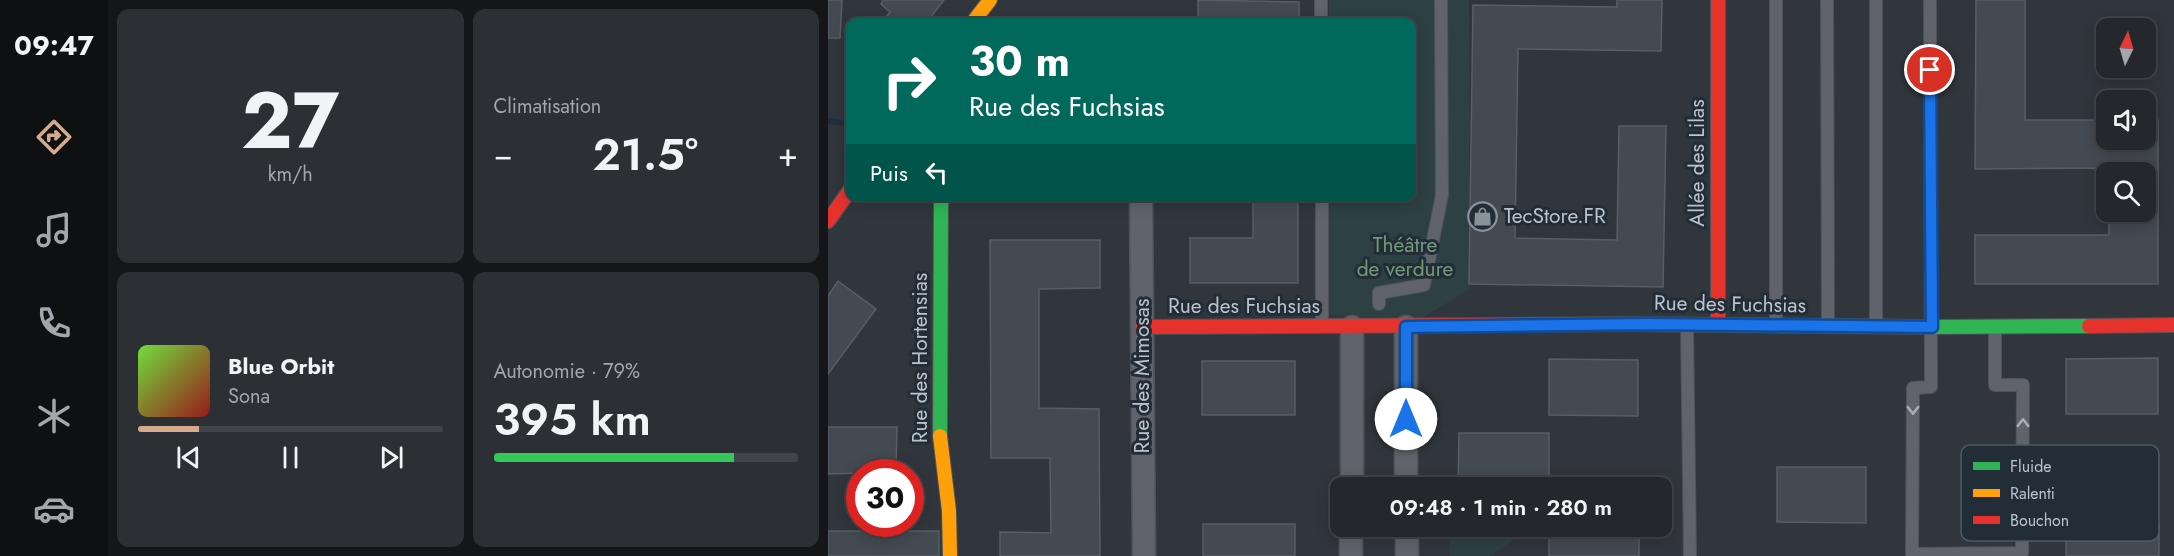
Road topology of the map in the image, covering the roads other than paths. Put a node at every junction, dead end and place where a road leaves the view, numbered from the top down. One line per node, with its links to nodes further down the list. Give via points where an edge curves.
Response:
1 (990, 0): 9 (street)
2 (1321, 0): 10 (lane)
3 (1441, 0): 16 (lane, via 1442,195 1424,285 1378,293)
4 (1718, 0): 18 (street, Allée des Lilas)
5 (1776, 0): 19 (lane)
6 (1827, 0): 20 (lane)
7 (1876, 0): 26 (lane)
8 (1930, 0): 27 (lane)
9 (976, 18)
10 (1321, 18)
11 (846, 196): 15 (street)
12 (942, 201): 35 (street, Rue des Hortensias, via 940,445 949,511)
13 (1142, 201): 22 (street, Rue des Mimosas)
14 (1322, 201): 23 (lane)
15 (828, 221)
16 (1379, 304)
17 (1687, 325): 18 (street, Rue des Fuchsias); 25 (street, Rue des Fuchsias); 39 (lane)
18 (1718, 325): 19 (street, Rue des Fuchsias)
19 (1776, 326): 20 (street, Rue des Fuchsias)
20 (1827, 326): 26 (street, Rue des Fuchsias)
21 (2174, 326): 28 (street, Rue des Fuchsias)
22 (1142, 327): 23 (street, Rue des Fuchsias); 36 (street, Rue des Mimosas)
23 (1322, 327): 24 (street, Rue des Fuchsias)
24 (1352, 327): 25 (street, Rue des Fuchsias); 30 (street)
25 (1406, 327): 31 (street)
26 (1876, 327): 27 (street, Rue des Fuchsias)
27 (1932, 327): 28 (street, Rue des Fuchsias); 34 (lane, one-way to 34, via 1931,387 1913,388 1912,554 2022,553)
28 (1995, 327): 29 (lane, one-way to 28, via 2023,385 1995,385)
29 (2023, 445)
30 (1352, 477)
31 (1406, 477)
32 (1352, 537): 37 (street)
33 (1407, 537): 38 (street)
34 (2022, 541)
35 (950, 556)
36 (1144, 556)
37 (1351, 556)
38 (1407, 556)
39 (1690, 556)

